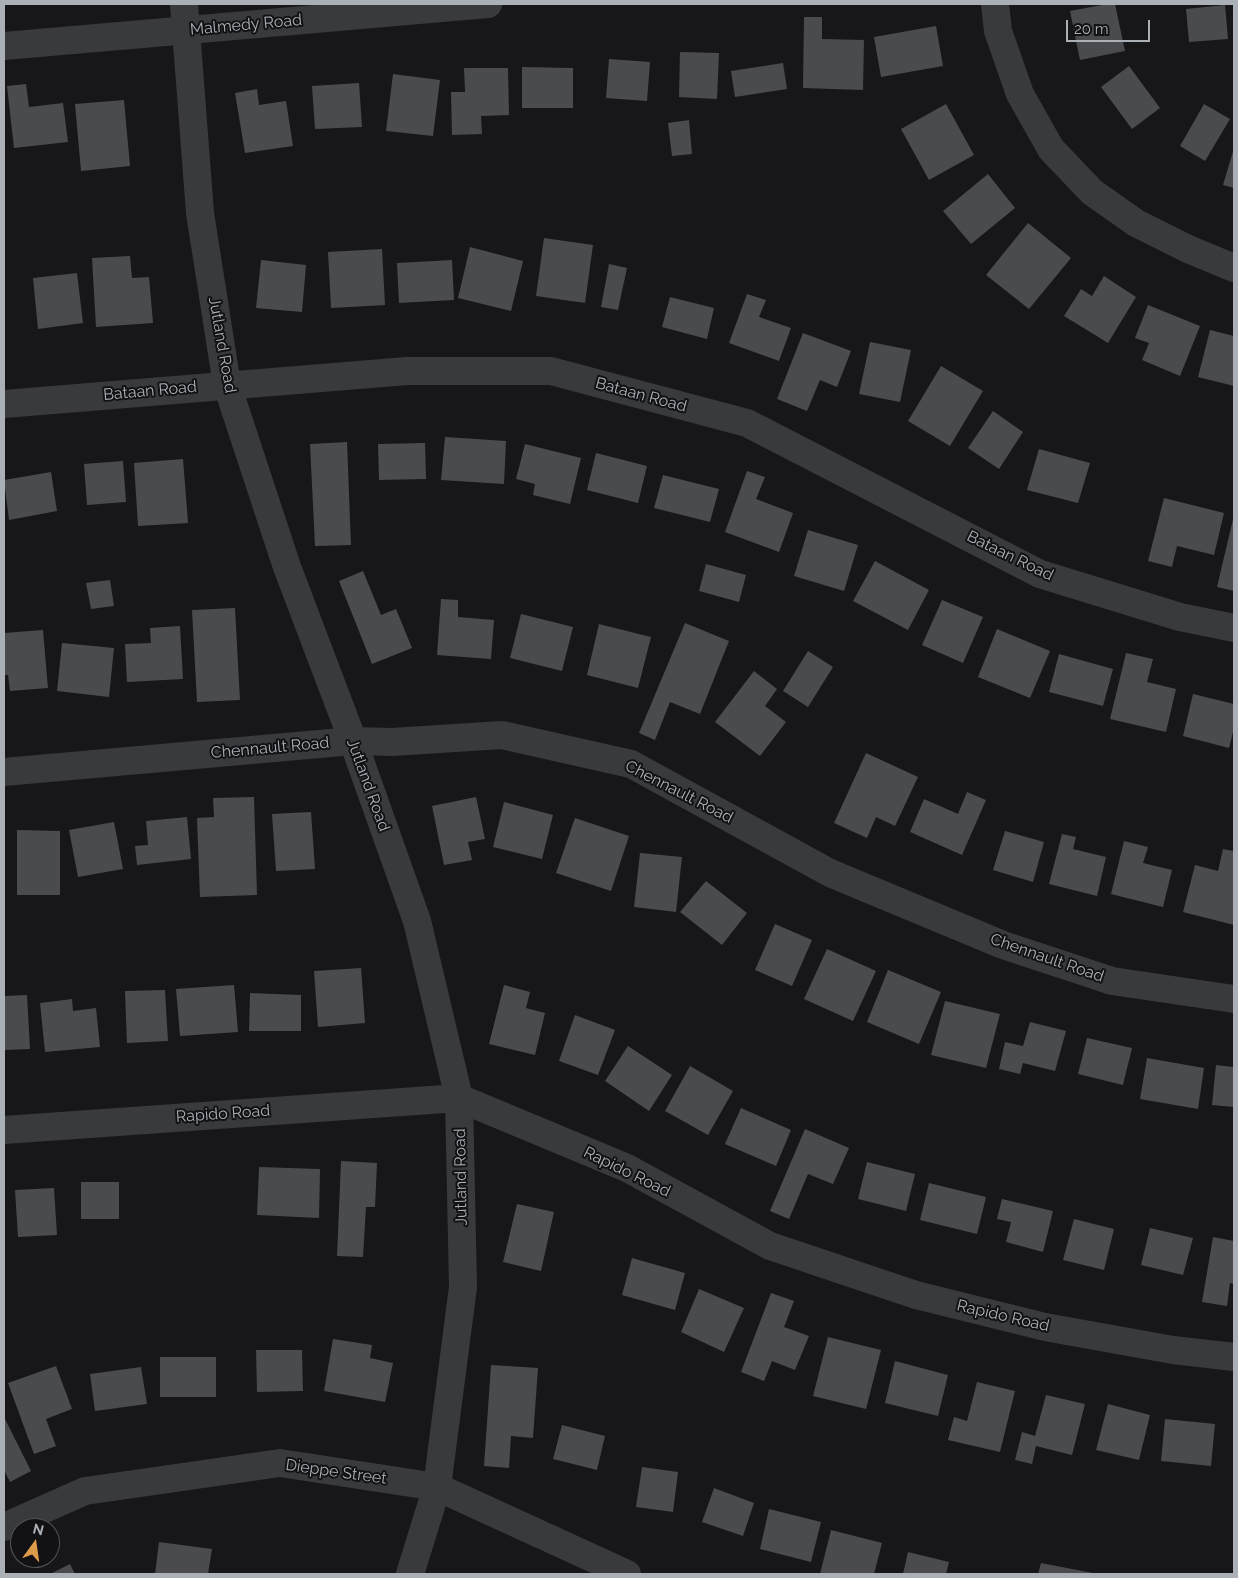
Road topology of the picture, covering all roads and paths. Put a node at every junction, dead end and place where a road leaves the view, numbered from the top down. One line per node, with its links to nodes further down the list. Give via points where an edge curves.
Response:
1 (184, 4): 4 (street, Jutland Road)
2 (488, 4): 4 (street, Malmedy Road)
3 (995, 4): 6 (street, via 998,31 1020,94 1051,149 1092,192 1136,223 1188,250)
4 (186, 30): 5 (street, Malmedy Road); 7 (street, Jutland Road, via 200,212)
5 (4, 46)
6 (1234, 268)
7 (227, 385): 8 (street, Bataan Road); 9 (street, Bataan Road, via 407,371 551,371 747,423 1040,574 1180,617); 10 (street, Jutland Road, via 287,567)
8 (4, 404)
9 (1234, 628)
10 (353, 741): 11 (street, Chennault Road); 12 (street, Chennault Road, via 392,742 502,735 631,764 830,873 1002,945 1112,980); 13 (street, Jutland Road, via 416,921)
11 (4, 772)
12 (1234, 999)
13 (459, 1098): 14 (street, Rapido Road); 15 (street, Rapido Road, via 626,1168 770,1246 916,1295 1045,1327 1173,1350); 16 (street, Jutland Road, via 463,1287)
14 (4, 1130)
15 (1234, 1357)
16 (437, 1486): 17 (street, Dieppe Street, via 280,1463 85,1491); 18 (street, Jutland Road); 19 (street, Dieppe Street)
17 (4, 1527)
18 (410, 1574)
19 (628, 1574)

